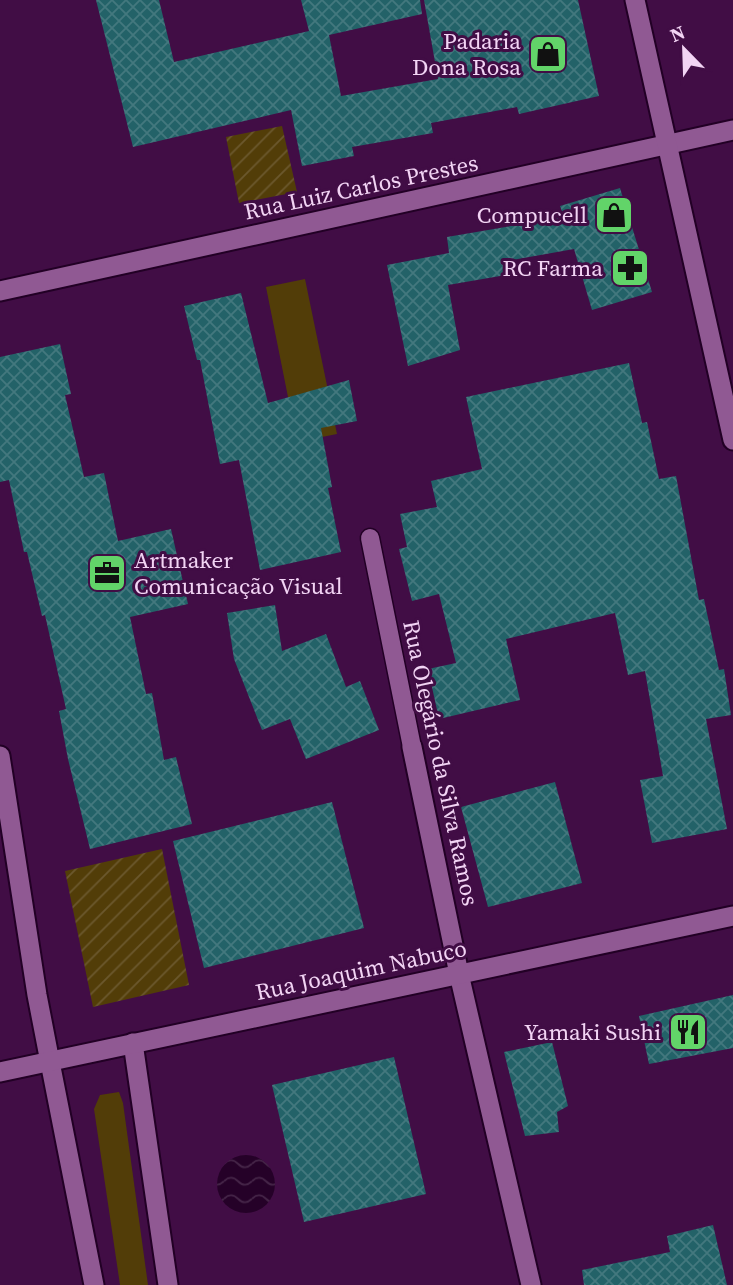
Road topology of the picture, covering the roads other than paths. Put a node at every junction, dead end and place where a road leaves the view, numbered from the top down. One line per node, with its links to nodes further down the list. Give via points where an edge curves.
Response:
1 (635, 0): 3 (street)
2 (733, 130): 3 (street, Rua Luiz Carlos Prestes)
3 (668, 145): 4 (street, Rua Luiz Carlos Prestes); 5 (street)
4 (0, 291)
5 (733, 440)
6 (370, 538): 7 (lane, Rua Olegário da Silva Ramos)
7 (412, 747): 10 (street, Rua Olegário da Silva Ramos)
8 (0, 756): 12 (street)
9 (733, 916): 10 (street, Rua Joaquim Nabuco)
10 (459, 974): 11 (street, Rua Joaquim Nabuco); 16 (street, Rua Olegário da Silva Ramos)
11 (133, 1042): 12 (street, Rua Joaquim Nabuco); 15 (street)
12 (50, 1062): 13 (street, Rua Joaquim Nabuco); 14 (street)
13 (0, 1072)
14 (94, 1285)
15 (168, 1285)
16 (531, 1285)

